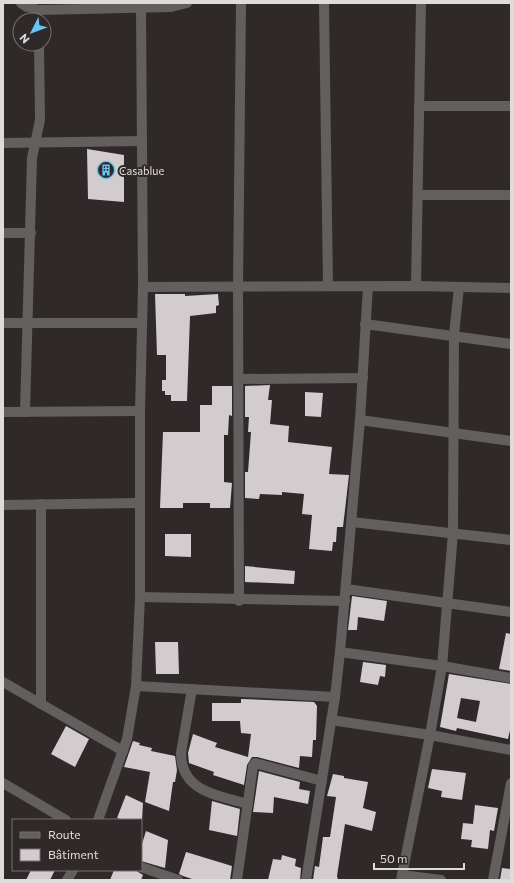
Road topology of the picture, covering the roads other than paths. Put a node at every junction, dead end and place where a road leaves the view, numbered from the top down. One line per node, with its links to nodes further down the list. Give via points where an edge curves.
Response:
1 (21, 3): 8 (street)
2 (187, 3): 7 (street)
3 (241, 3): 25 (street)
4 (324, 3): 20 (street)
5 (421, 3): 11 (street)
6 (95, 6): 7 (street); 9 (street)
7 (141, 9): 13 (street)
8 (34, 12)
9 (52, 13)
10 (39, 52): 15 (street, via 40,120)
11 (419, 106): 12 (street); 17 (street)
12 (511, 106)
13 (142, 140): 15 (street); 23 (street)
14 (3, 143): 15 (street)
15 (34, 143): 19 (street)
16 (511, 195): 17 (street)
17 (418, 196): 22 (street)
18 (3, 233): 19 (street)
19 (31, 233): 29 (street)
20 (328, 286): 21 (street); 25 (street)
21 (368, 286): 22 (street); 30 (street)
22 (416, 286): 24 (street)
23 (143, 287): 25 (street); 27 (street)
24 (458, 287): 26 (street); 31 (street)
25 (238, 288): 34 (street)
26 (511, 288)
27 (142, 323): 29 (street); 35 (street)
28 (3, 324): 29 (street)
29 (28, 324): 37 (street)
30 (365, 324): 31 (street); 33 (street)
31 (454, 335): 32 (street); 39 (street)
32 (511, 344)
33 (363, 378): 34 (street); 38 (street)
34 (239, 379): 49 (street)
35 (140, 411): 37 (street); 41 (street)
36 (3, 412): 37 (street)
37 (25, 412)
38 (360, 420): 39 (street); 44 (street)
39 (454, 432): 40 (street); 45 (street)
40 (511, 441)
41 (139, 503): 42 (street); 48 (street)
42 (42, 504): 43 (street); 60 (street)
43 (3, 505)
44 (352, 522): 45 (street); 47 (street)
45 (454, 534): 46 (street); 51 (street)
46 (511, 540)
47 (346, 589): 50 (street); 51 (street)
48 (140, 598): 49 (street); 57 (street)
49 (239, 600): 50 (street)
50 (344, 601): 53 (street)
51 (448, 604): 52 (street); 54 (street)
52 (511, 612)
53 (340, 652): 54 (street); 59 (street)
54 (442, 666): 55 (street); 62 (street)
55 (511, 678)
56 (3, 682): 60 (street)
57 (136, 686): 58 (street); 64 (street)
58 (192, 689): 59 (street); 68 (street, via 181,753 185,775 198,787)
59 (335, 697): 61 (street)
60 (41, 704): 64 (street)
61 (332, 720): 62 (street); 65 (street)
62 (430, 735): 63 (street); 73 (street)
63 (511, 750)
64 (123, 751): 70 (street)
65 (322, 781): 68 (street, via 255,762); 77 (street)
66 (3, 783): 69 (street)
67 (511, 783): 79 (street)
68 (248, 804): 76 (street)
69 (64, 819)
70 (98, 819)
71 (142, 867): 75 (street)
72 (72, 871): 74 (street)
73 (401, 877): 78 (street)
74 (67, 880)
75 (178, 880)
76 (237, 880)
77 (306, 880)
78 (441, 880)
79 (493, 880)

